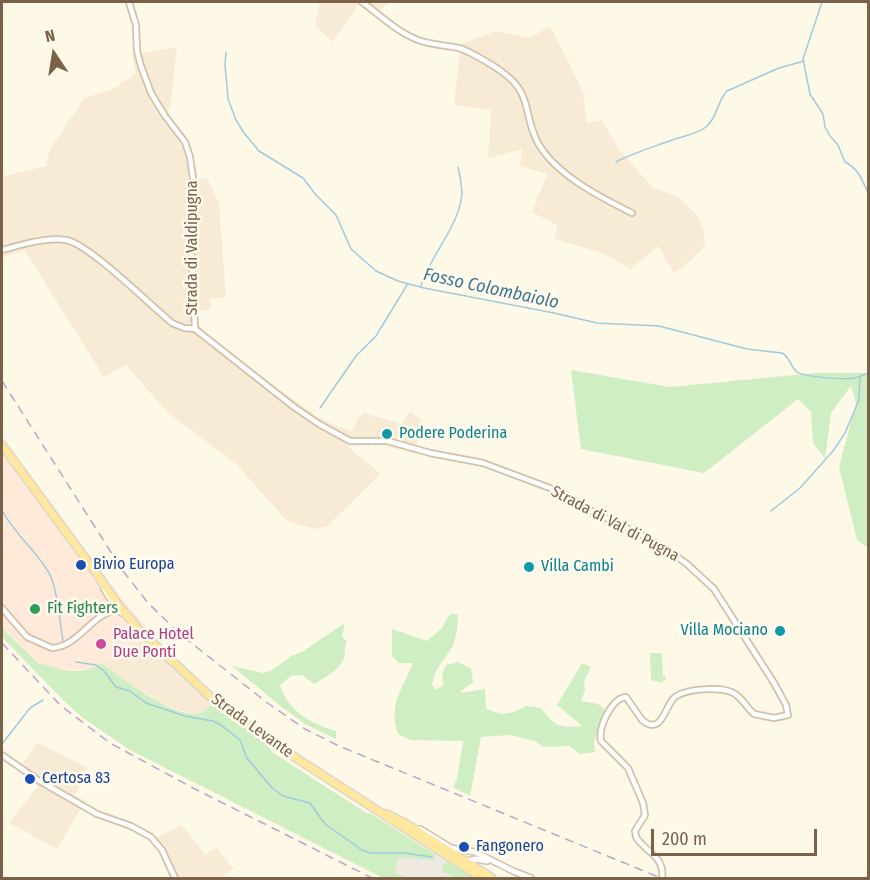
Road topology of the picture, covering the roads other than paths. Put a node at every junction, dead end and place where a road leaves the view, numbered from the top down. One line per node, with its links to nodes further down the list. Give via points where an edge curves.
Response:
1 (129, 2): 5 (street, Strada di Valdipugna, via 141,66 151,93 185,142 190,157 195,192 190,238)
2 (362, 2): 3 (street, via 411,37 462,48 502,71 525,98 534,135 548,156 586,190)
3 (632, 213)
4 (2, 250): 5 (street, via 56,239 77,243 172,323)
5 (195, 329): 22 (street, Strada di Val di Pugna, via 294,407 334,433 350,441 388,441 473,460 563,493 672,553 714,589 774,683 788,715 774,718 754,714 738,696 724,690 702,690 674,697 660,722 654,724 645,723 626,697 617,701 608,713 601,741 627,768 639,794 645,814 635,831 636,837 659,861)
6 (2, 445): 7 (main road, Strada Levante)
7 (102, 583): 9 (street, via 112,602); 10 (main road, Strada Levante); 11 (main road, Strada Levante)
8 (2, 608): 9 (street, via 27,637 52,648 65,645)
9 (104, 615): 10 (street, via 118,610)
10 (133, 623): 11 (main road, Strada Levante)
11 (147, 636): 13 (main road, Strada Levante, via 181,671 239,719)
12 (2, 755): 19 (street, via 99,816 151,837 162,850)
13 (367, 804): 14 (main road, Strada Levante); 16 (main road, Strada Levante)
14 (408, 825): 15 (street, via 451,848); 16 (main road, Strada Levante)
15 (468, 850): 16 (street); 17 (street)
16 (462, 861): 17 (street, via 482,860); 20 (main road); 21 (main road)
17 (515, 872): 18 (street)
18 (530, 878)
19 (175, 879)
20 (482, 879)
21 (492, 879)
22 (662, 879)

